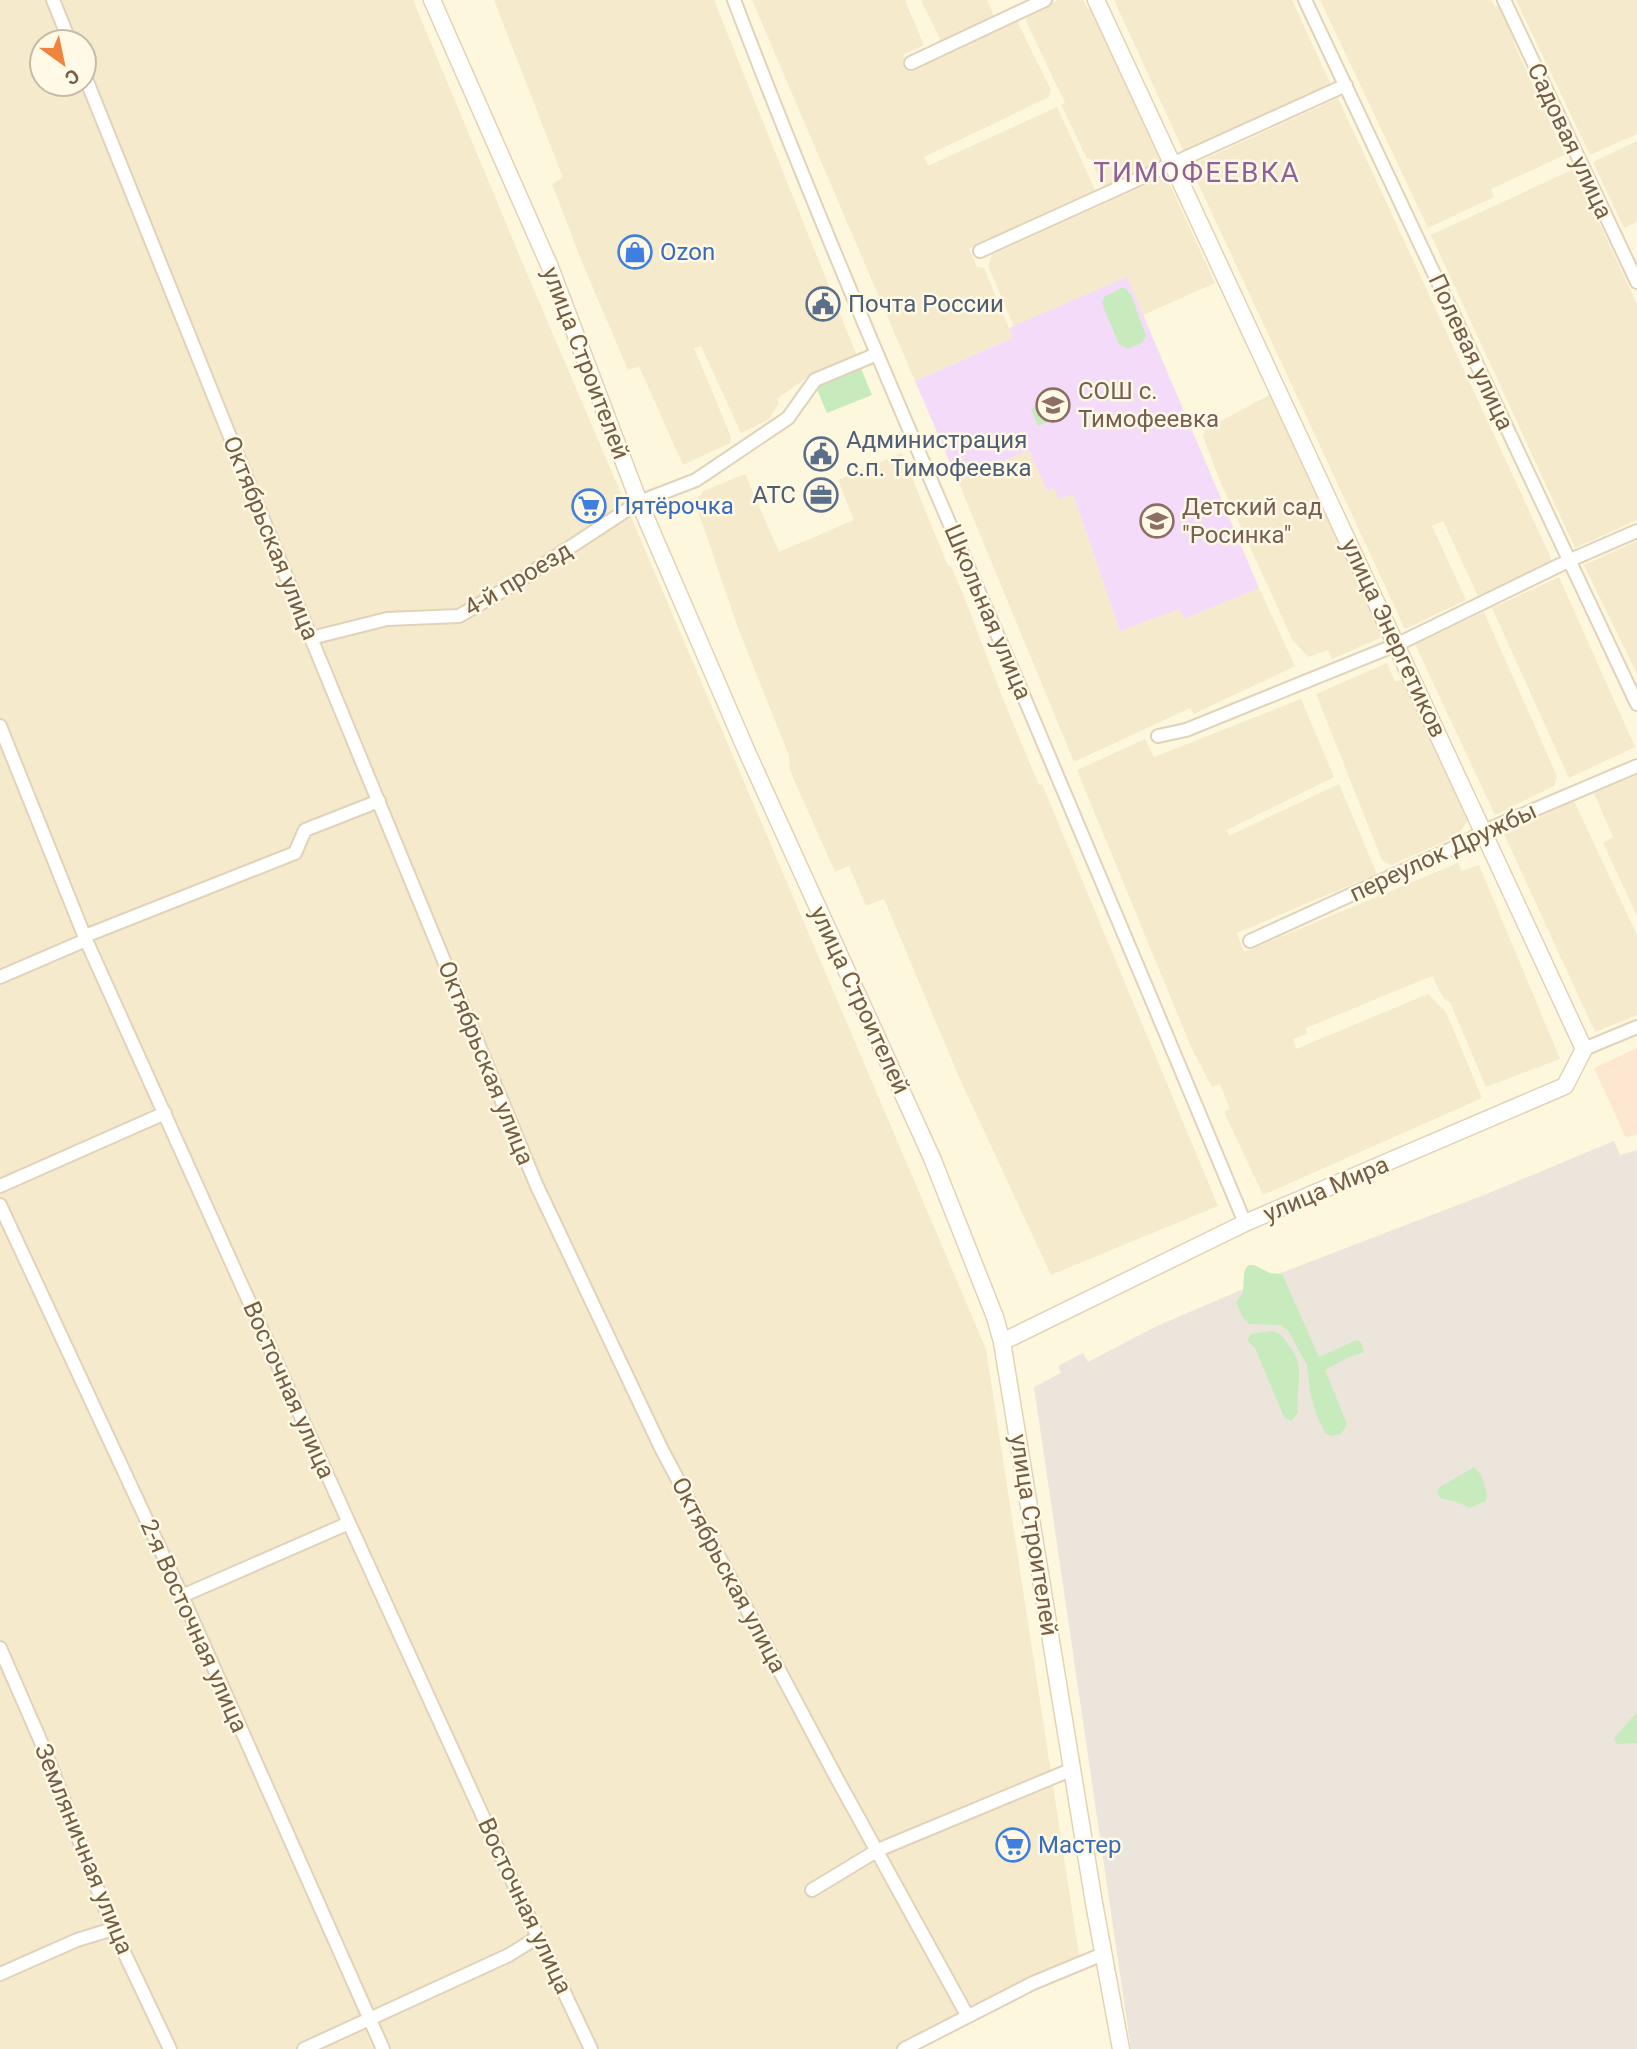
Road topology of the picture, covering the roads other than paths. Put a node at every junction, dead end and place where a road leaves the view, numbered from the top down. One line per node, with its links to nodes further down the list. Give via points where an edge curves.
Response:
1 (53, 0): 8 (street)
2 (432, 0): 16 (main road, улица Строителей, via 550,267)
3 (734, 0): 15 (street, Школьная улица)
4 (1045, 0): 9 (street)
5 (1096, 0): 12 (main road, улица Энергетиков)
6 (1305, 0): 10 (street, Полевая улица)
7 (1504, 0): 14 (street, Садовая улица)
8 (65, 28)
9 (911, 63)
10 (1346, 85): 12 (street); 18 (street, Полевая улица)
11 (94, 98): 19 (street, Октябрьская улица)
12 (1172, 164): 13 (street); 20 (main road, улица Энергетиков)
13 (980, 251)
14 (1637, 282)
15 (877, 354): 16 (street, 4-й проезд, via 815,380 788,418 696,480); 35 (street, Школьная улица)
16 (639, 502): 19 (street, 4-й проезд, via 459,616 387,619); 36 (main road, улица Строителей, via 932,1158)
17 (1637, 531): 18 (street)
18 (1569, 561): 20 (street); 21 (street, Полевая улица)
19 (311, 638): 25 (street, Октябрьская улица)
20 (1398, 644): 23 (street, via 1186,730); 26 (main road, улица Энергетиков)
21 (1637, 704)
22 (0, 726): 27 (street, Восточная улица)
23 (1158, 736)
24 (1637, 766): 26 (street, переулок Дружбы)
25 (379, 801): 27 (street, via 305,830 295,853); 41 (street, Октябрьская улица, via 536,1184 595,1310 661,1448)
26 (1484, 831): 28 (street, переулок Дружбы); 31 (main road, улица Энергетиков)
27 (86, 938): 29 (street); 32 (street, Восточная улица)
28 (1250, 941)
29 (0, 977)
30 (1637, 1027): 31 (street)
31 (1584, 1049): 35 (main road, улица Мира, via 1565,1086)
32 (165, 1113): 33 (street); 37 (street, Восточная улица)
33 (0, 1186)
34 (0, 1205): 38 (street, 2-я Восточная улица)
35 (1245, 1223): 36 (main road, улица Мира)
36 (1002, 1342): 40 (main road, улица Строителей)
37 (349, 1523): 38 (street); 44 (street, Восточная улица)
38 (182, 1596): 48 (street, 2-я Восточная улица)
39 (0, 1648): 43 (street, Земляничная улица)
40 (1073, 1769): 41 (street); 45 (main road, улица Строителей)
41 (877, 1850): 42 (street); 47 (street, Октябрьская улица)
42 (812, 1890)
43 (113, 1929): 46 (street); 49 (street, Земляничная улица)
44 (538, 1937): 48 (street, via 509,1955); 52 (street, Восточная улица)
45 (1103, 1954): 47 (street); 54 (main road, улица Строителей)
46 (0, 1974)
47 (967, 2015): 53 (street)
48 (369, 2018): 50 (street); 51 (street, 2-я Восточная улица)
49 (170, 2049)
50 (304, 2049)
51 (383, 2049)
52 (592, 2049)
53 (904, 2049)
54 (1121, 2049)

